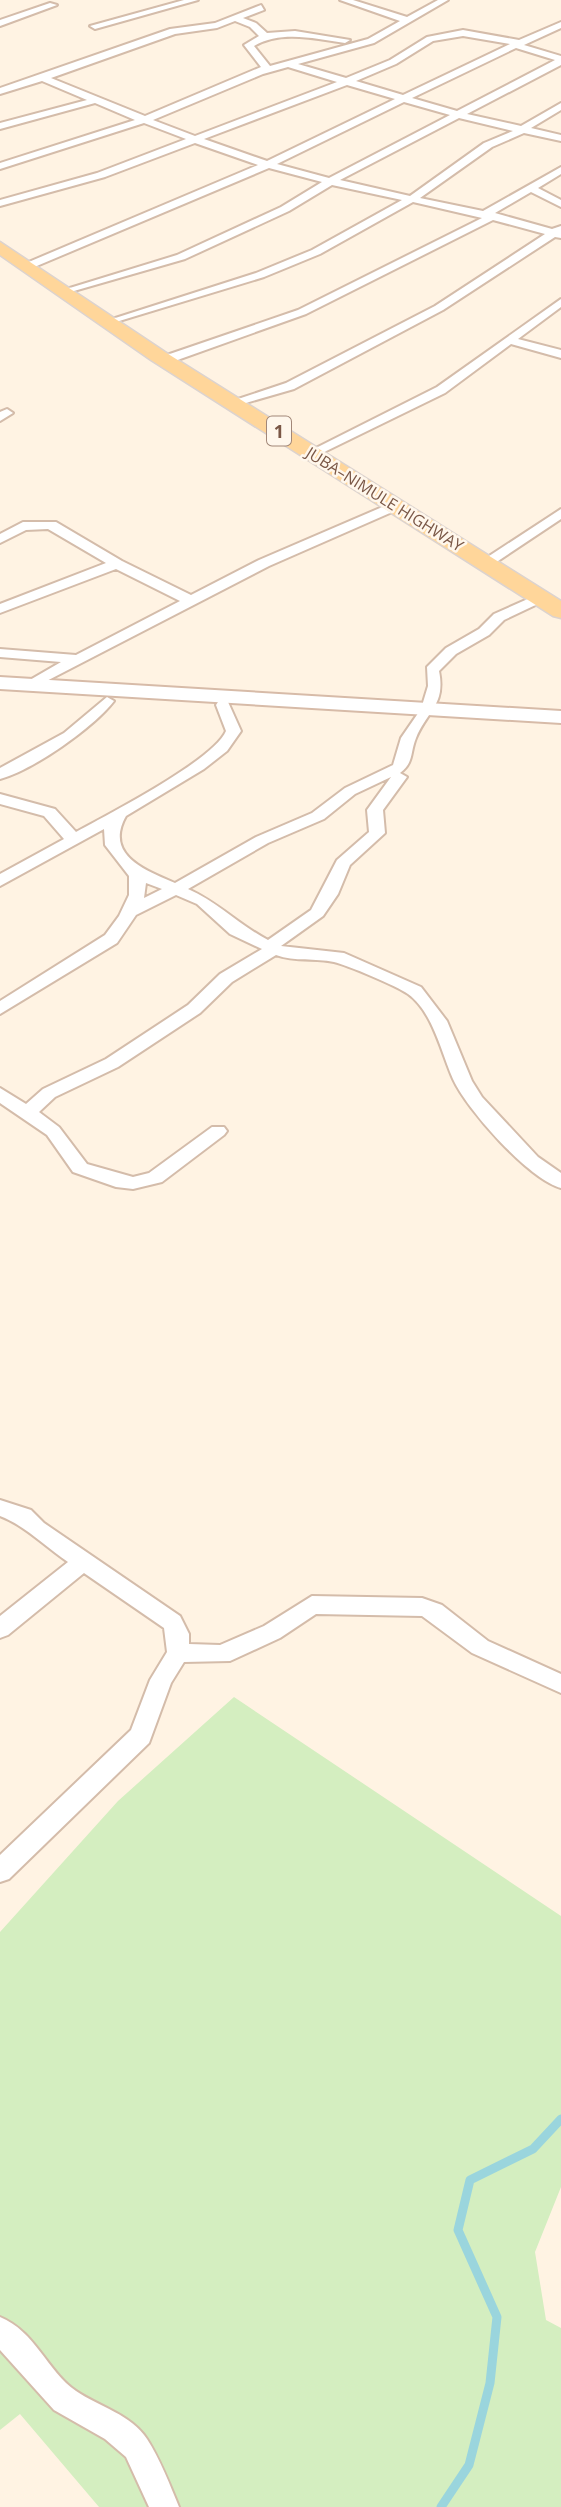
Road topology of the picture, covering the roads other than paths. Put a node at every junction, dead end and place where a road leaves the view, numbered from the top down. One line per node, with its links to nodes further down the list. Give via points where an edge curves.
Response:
1 (194, 0): 10 (street)
2 (344, 0): 7 (street)
3 (444, 0): 7 (street)
4 (53, 2): 8 (street)
5 (261, 8): 6 (street)
6 (238, 19): 11 (street); 17 (street, via 173,31)
7 (407, 20): 15 (street, via 372,41)
8 (0, 23)
9 (561, 25): 13 (street)
10 (95, 26)
11 (265, 36): 12 (street, via 296,34); 16 (street, via 249,45 266,68)
12 (345, 40)
13 (517, 44): 14 (street); 18 (street, via 480,34 443,36); 20 (street)
14 (561, 60): 23 (street)
15 (290, 65): 16 (street); 18 (street)
16 (260, 72): 24 (street)
17 (42, 78): 19 (street); 21 (street)
18 (344, 83): 20 (street); 28 (street)
19 (0, 91)
20 (402, 99): 23 (street); 29 (street)
21 (96, 100): 24 (street); 25 (street)
22 (561, 106): 26 (street)
23 (459, 114): 26 (street); 32 (street)
24 (147, 119): 28 (street); 30 (street)
25 (0, 126)
26 (521, 130): 27 (street); 34 (street, via 477,151)
27 (561, 138)
28 (190, 139): 29 (street); 35 (street, via 101,175)
29 (269, 164): 32 (street); 40 (street)
30 (0, 166)
31 (561, 170): 33 (street)
32 (332, 180): 34 (street); 41 (street, via 285,209 181,257)
33 (533, 189): 36 (street); 37 (street)
34 (413, 198): 37 (street); 43 (street, via 358,232 293,261)
35 (0, 203)
36 (561, 204)
37 (489, 215): 38 (street); 46 (street, via 302,312)
38 (559, 232): 47 (street, via 439,308 290,386)
39 (0, 247): 40 (main road, JUBA–NIMULE HIGHWAY / 1)
40 (28, 266): 41 (main road, JUBA–NIMULE HIGHWAY / 1)
41 (64, 293): 43 (main road, JUBA–NIMULE HIGHWAY / 1)
42 (561, 302): 44 (street)
43 (110, 323): 46 (main road, JUBA–NIMULE HIGHWAY / 1)
44 (511, 341): 45 (street); 48 (street, via 441,390)
45 (561, 354)
46 (165, 360): 47 (main road, JUBA–NIMULE HIGHWAY / 1)
47 (236, 404): 48 (main road, JUBA–NIMULE HIGHWAY / 1)
48 (312, 453): 49 (main road, JUBA–NIMULE HIGHWAY / 1)
49 (394, 506): 52 (main road, JUBA–NIMULE HIGHWAY / 1); 55 (street, via 264,563)
50 (561, 513): 52 (street)
51 (1, 527): 53 (street, via 36,524 58,528)
52 (487, 562): 54 (main road, JUBA–NIMULE HIGHWAY / 1)
53 (117, 564): 55 (street); 56 (street)
54 (539, 598): 57 (main road, JUBA–NIMULE HIGHWAY / 1); 64 (street, via 499,617 442,659 432,670 435,686)
55 (193, 601): 59 (street)
56 (0, 609)
57 (561, 611)
58 (0, 653): 59 (street)
59 (78, 659): 61 (street)
60 (0, 683): 61 (main road)
61 (30, 684): 64 (main road)
62 (107, 701): 66 (street, via 66,740)
63 (223, 705): 69 (street, via 234,727 228,743 201,765)
64 (428, 709): 65 (main road); 73 (street, via 408,738 398,768 351,792 318,816 262,840)
65 (561, 718)
66 (0, 774)
67 (399, 777): 75 (street, via 375,810 377,833 344,863 325,904)
68 (0, 799): 70 (street, via 54,812)
69 (121, 812): 70 (street); 71 (street, via 110,833 111,844)
70 (72, 839): 72 (street)
71 (135, 872): 73 (street); 74 (street, via 141,884 139,895)
72 (0, 881)
73 (177, 887): 74 (street); 75 (street, via 203,901 236,930)
74 (127, 914): 76 (street, via 111,939)
75 (272, 948): 78 (street, via 226,978 194,1009 112,1063 48,1093); 80 (street, via 288,954 338,957 415,991 438,1021 463,1082 476,1101 531,1161)
76 (0, 1009)
77 (0, 1094): 78 (street)
78 (27, 1113): 79 (street, via 53,1131 80,1168 133,1183 155,1178)
79 (218, 1131)
80 (561, 1182)
81 (0, 1508): 82 (street, via 23,1516)
82 (83, 1561): 83 (street); 84 (street, via 172,1622 178,1634)
83 (0, 1629)
84 (178, 1653): 85 (street, via 222,1654 272,1632 312,1605 422,1606 480,1647); 86 (street, via 161,1680 141,1736)
85 (561, 1684)
86 (0, 1871)
87 (0, 2331): 88 (street, via 64,2400 136,2446)
88 (164, 2507)

